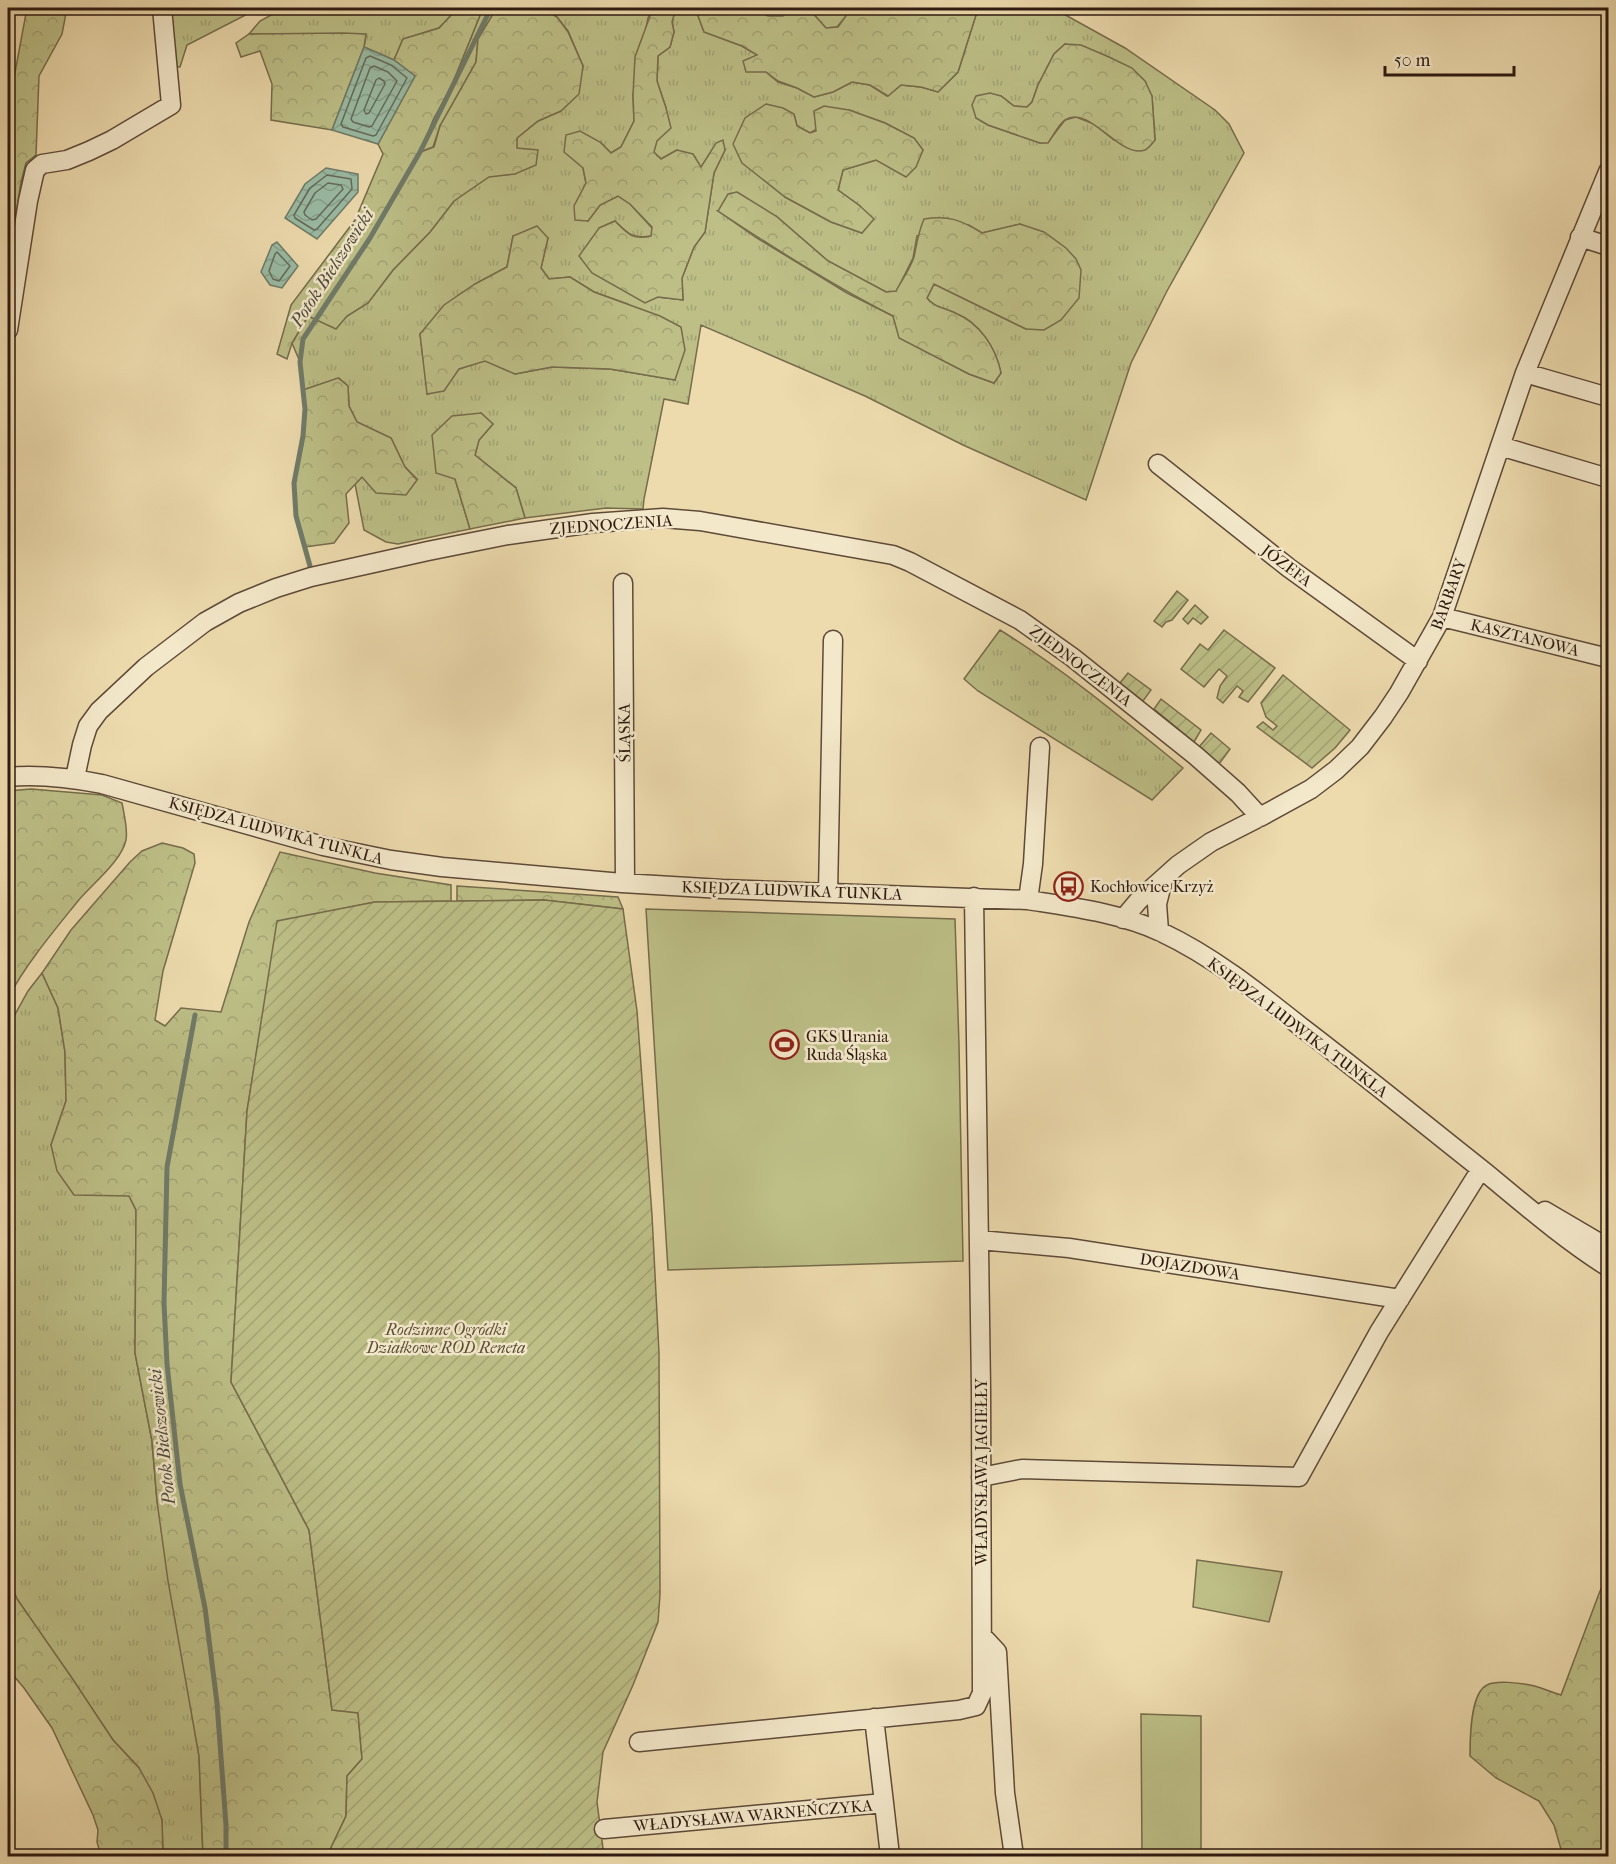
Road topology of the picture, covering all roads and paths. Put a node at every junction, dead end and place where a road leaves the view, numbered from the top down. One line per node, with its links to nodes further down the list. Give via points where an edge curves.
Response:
1 (162, 8): 5 (street, via 171,105 106,143 66,160 42,164 35,170)
2 (1608, 172): 3 (street, BARBARY)
3 (1580, 237): 4 (street); 6 (street, BARBARY)
4 (1608, 246)
5 (8, 330)
6 (1525, 374): 7 (street); 8 (street, BARBARY)
7 (1608, 397)
8 (1500, 446): 10 (street); 12 (street, BARBARY)
9 (1158, 464): 15 (street, JÓZEFA, via 1289,568)
10 (1608, 478)
11 (623, 583): 21 (street, ŚLĄSKA)
12 (1442, 617): 14 (street, KASZTANOWA); 15 (street, BARBARY)
13 (833, 640): 22 (street)
14 (1608, 658)
15 (1418, 661): 19 (street, BARBARY, via 1360,747 1311,789)
16 (1040, 747): 24 (street)
17 (8, 777): 18 (street, KSIĘDZA LUDWIKA TUNKLA)
18 (75, 778): 19 (street, ZJEDNOCZENIA, via 84,736 99,711 154,660 205,622 239,603 311,577 428,550 550,528 663,518 700,520 893,555 921,567 1020,620 1072,657 1196,756); 21 (street, KSIĘDZA LUDWIKA TUNKLA, via 323,846 391,860)
19 (1260, 817): 20 (street, BARBARY, via 1211,842)
20 (1163, 880): 25 (street, BARBARY); 26 (street, via 1157,904)
21 (625, 883): 22 (street, KSIĘDZA LUDWIKA TUNKLA)
22 (828, 893): 23 (street, KSIĘDZA LUDWIKA TUNKLA)
23 (974, 897): 24 (street, KSIĘDZA LUDWIKA TUNKLA); 29 (street, WŁADYSŁAWA JAGIEŁŁY)
24 (1028, 900): 25 (street, KSIĘDZA LUDWIKA TUNKLA)
25 (1124, 919): 26 (street, KSIĘDZA LUDWIKA TUNKLA)
26 (1159, 931): 27 (street, KSIĘDZA LUDWIKA TUNKLA, via 1233,975)
27 (1481, 1169): 28 (street, KSIĘDZA LUDWIKA TUNKLA); 32 (street)
28 (1501, 1185): 30 (street, KSIĘDZA LUDWIKA TUNKLA); 31 (street, KSIĘDZA LUDWIKA TUNKLA, via 1560,1235)
29 (979, 1240): 32 (street, DOJAZDOWA, via 1070,1248); 33 (street, WŁADYSŁAWA JAGIEŁŁY)
30 (1608, 1248)
31 (1608, 1267)
32 (1400, 1299): 33 (street, via 1299,1477 1022,1469)
33 (981, 1476): 34 (street, WŁADYSŁAWA JAGIEŁŁY)
34 (983, 1637): 35 (street, WŁADYSŁAWA JAGIEŁŁY, via 982,1693 976,1706); 40 (street, via 997,1652 1005,1793)
35 (874, 1718): 36 (street, WŁADYSŁAWA JAGIEŁŁY); 37 (street)
36 (639, 1742)
37 (884, 1803): 38 (street, WŁADYSŁAWA WARNEŃCZYKA); 39 (street, WŁADYSŁAWA WARNEŃCZYKA)
38 (604, 1829)
39 (890, 1857)
40 (1014, 1857)

